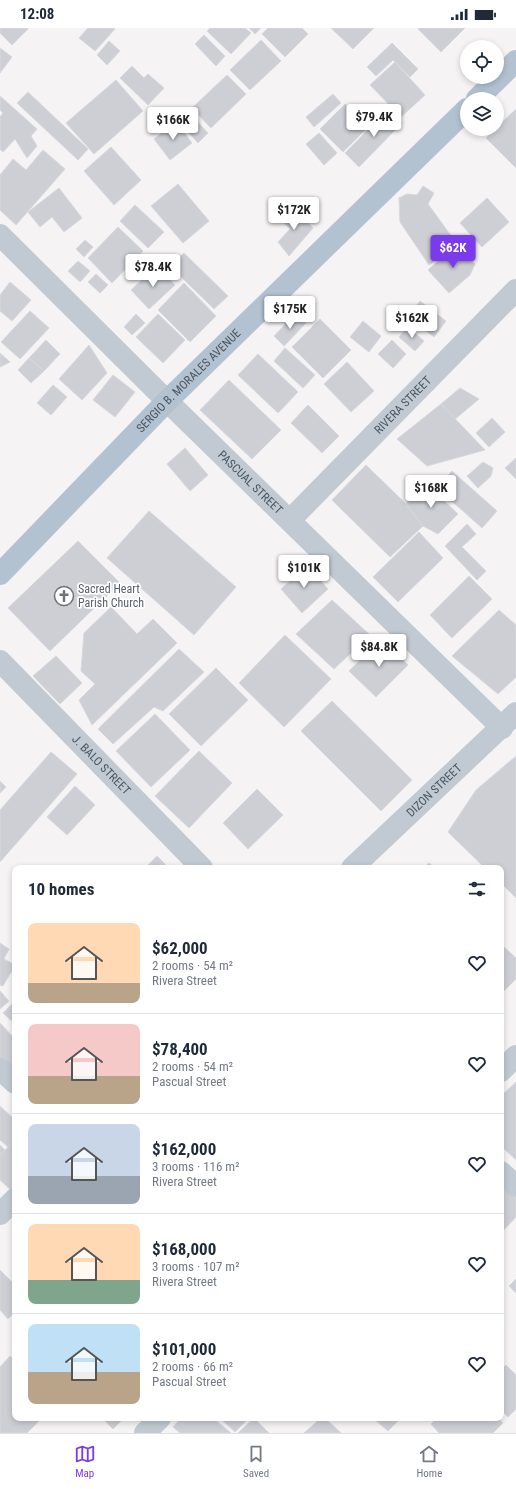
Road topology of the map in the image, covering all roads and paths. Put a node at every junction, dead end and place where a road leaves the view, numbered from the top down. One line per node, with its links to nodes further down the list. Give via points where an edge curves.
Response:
1 (516, 61): 2 (main road)
2 (484, 92)
3 (460, 116): 6 (main road, SERGIO B. MORALES AVENUE)
4 (0, 235): 6 (street, PASCUAL STREET)
5 (516, 290): 7 (street, RIVERA STREET)
6 (166, 401): 7 (street, PASCUAL STREET); 8 (main road, SERGIO B. MORALES AVENUE)
7 (290, 520): 10 (street, PASCUAL STREET)
8 (0, 574)
9 (0, 661): 11 (street, J. BALO STREET)
10 (509, 720): 12 (street, DIZON STREET)
11 (199, 865)
12 (355, 865)
13 (516, 1056): 15 (street)
14 (0, 1069): 16 (street)
15 (504, 1069)
16 (12, 1080)
17 (504, 1175): 18 (street)
18 (516, 1186)
19 (12, 1202): 20 (street)
20 (0, 1214)
21 (157, 1421): 22 (street)
22 (145, 1433)

